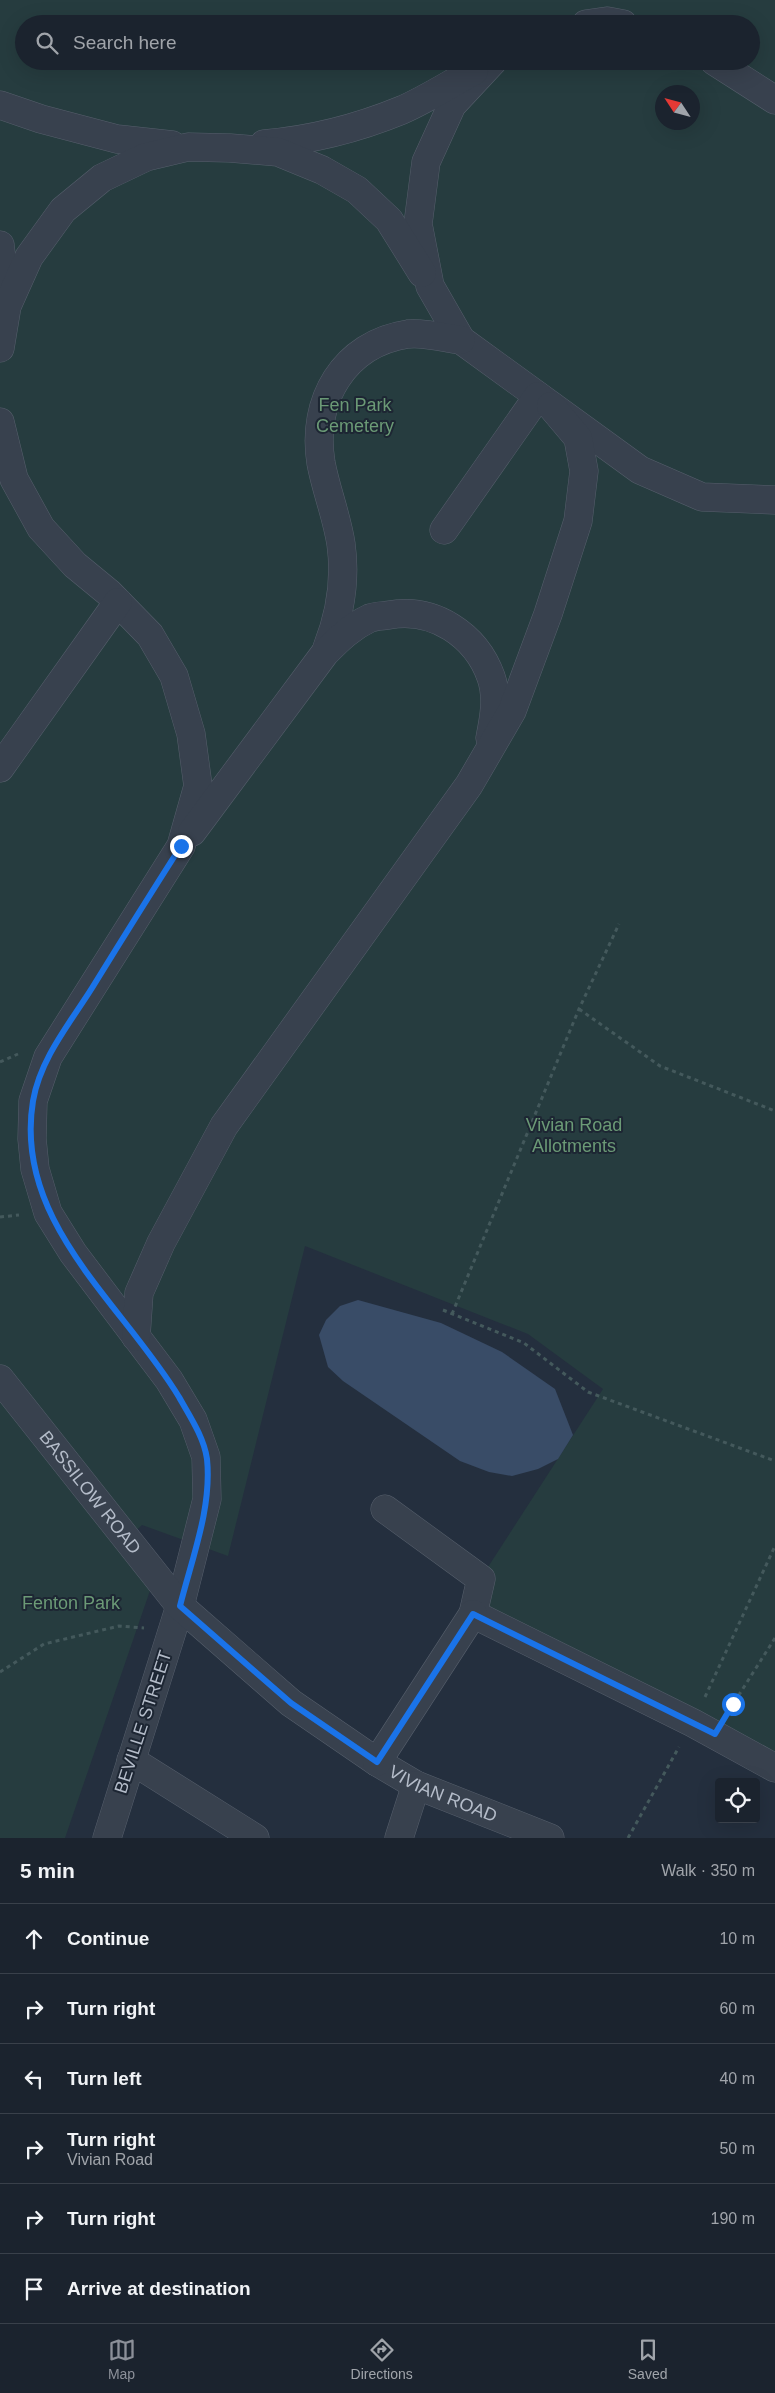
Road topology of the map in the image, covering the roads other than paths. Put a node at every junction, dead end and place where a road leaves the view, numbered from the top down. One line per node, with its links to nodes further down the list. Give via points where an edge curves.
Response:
1 (476, 70): 7 (street, via 404,109 352,128 299,141)
2 (484, 70): 9 (street, via 452,105 426,162 418,224)
3 (728, 70): 4 (street)
4 (775, 100)
5 (0, 105): 6 (street, via 117,139)
6 (188, 147): 7 (street); 10 (street, via 146,157 102,178 62,210 29,257)
7 (230, 148): 9 (street, via 278,152 322,170 357,190 389,220)
8 (0, 245): 10 (street)
9 (430, 286): 11 (street)
10 (7, 306): 12 (street)
11 (461, 340): 13 (street); 18 (street, via 410,334 380,342 348,362 329,390 320,421 321,463 341,544 343,582 336,624)
12 (0, 348)
13 (545, 401): 15 (street, via 640,470 702,497); 16 (street); 19 (street, via 578,438 584,471 578,521 512,712)
14 (0, 422): 17 (street, via 14,479 41,528 75,566)
15 (775, 500)
16 (444, 530)
17 (118, 602): 20 (street); 21 (street, via 150,635 174,676 191,734 198,786)
18 (325, 653): 19 (street, via 346,632 372,618 401,613 424,616 458,630 479,652 492,679 496,708); 21 (street)
19 (481, 766): 22 (street, via 224,1126 161,1243 139,1293)
20 (0, 768)
21 (181, 846): 22 (street, BEVILLE STREET, via 48,1057 33,1101 32,1139 48,1213 72,1253)
22 (136, 1337): 26 (street, BEVILLE STREET, via 193,1420 206,1457 207,1498)
23 (0, 1378): 26 (street, BASSILOW ROAD)
24 (385, 1509): 25 (street, via 481,1579)
25 (473, 1614): 28 (street); 29 (street, via 715,1734)
26 (176, 1618): 27 (street, BEVILLE STREET); 28 (street, VIVIAN ROAD)
27 (131, 1760): 31 (street, BEVILLE STREET); 32 (street)
28 (377, 1762): 30 (street, VIVIAN ROAD)
29 (775, 1768)
30 (416, 1785): 33 (street); 34 (street, VIVIAN ROAD)
31 (107, 1838)
32 (255, 1838)
33 (399, 1838)
34 (550, 1838)

